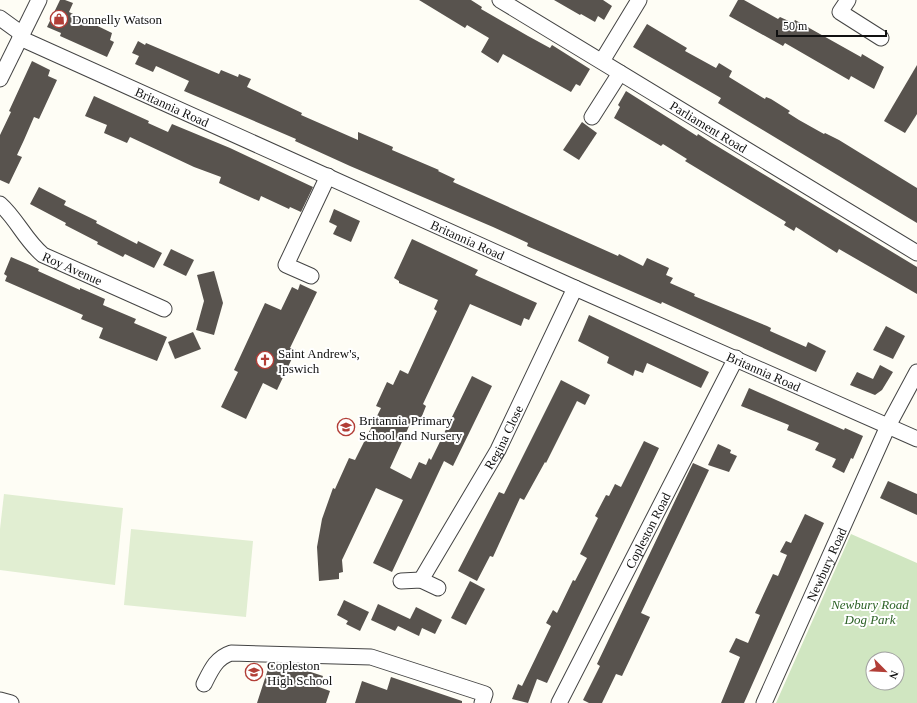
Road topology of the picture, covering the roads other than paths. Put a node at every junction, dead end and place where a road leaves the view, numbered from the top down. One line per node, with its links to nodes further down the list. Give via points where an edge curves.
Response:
1 (39, 0): 6 (street)
2 (500, 0): 8 (street, Parliament Road)
3 (639, 0): 8 (street)
4 (844, 6): 7 (street)
5 (0, 18): 6 (street, Britannia Road)
6 (21, 36): 10 (street); 12 (street, Britannia Road)
7 (881, 38)
8 (602, 61): 9 (street, Parliament Road)
9 (620, 73): 11 (street); 14 (street, Parliament Road)
10 (0, 79)
11 (592, 118)
12 (328, 176): 15 (street, via 286,266); 16 (street, Britannia Road)
13 (0, 204): 17 (street, Roy Avenue, via 16,220 32,246 43,255)
14 (917, 253)
15 (310, 276)
16 (575, 288): 18 (street, Britannia Road); 22 (street, Regina Close, via 498,450)
17 (164, 309)
18 (736, 358): 20 (street, Britannia Road); 29 (street, Copleston Road)
19 (917, 372): 20 (street, Newbury Road)
20 (888, 426): 21 (street, Britannia Road); 30 (street, Newbury Road)
21 (917, 439)
22 (420, 580): 23 (street); 24 (street)
23 (401, 581)
24 (438, 588)
25 (204, 684): 28 (street, via 218,659 231,653 371,657 485,694)
26 (0, 700): 27 (street)
27 (11, 703)
28 (482, 703)
29 (559, 703)
30 (764, 703)

